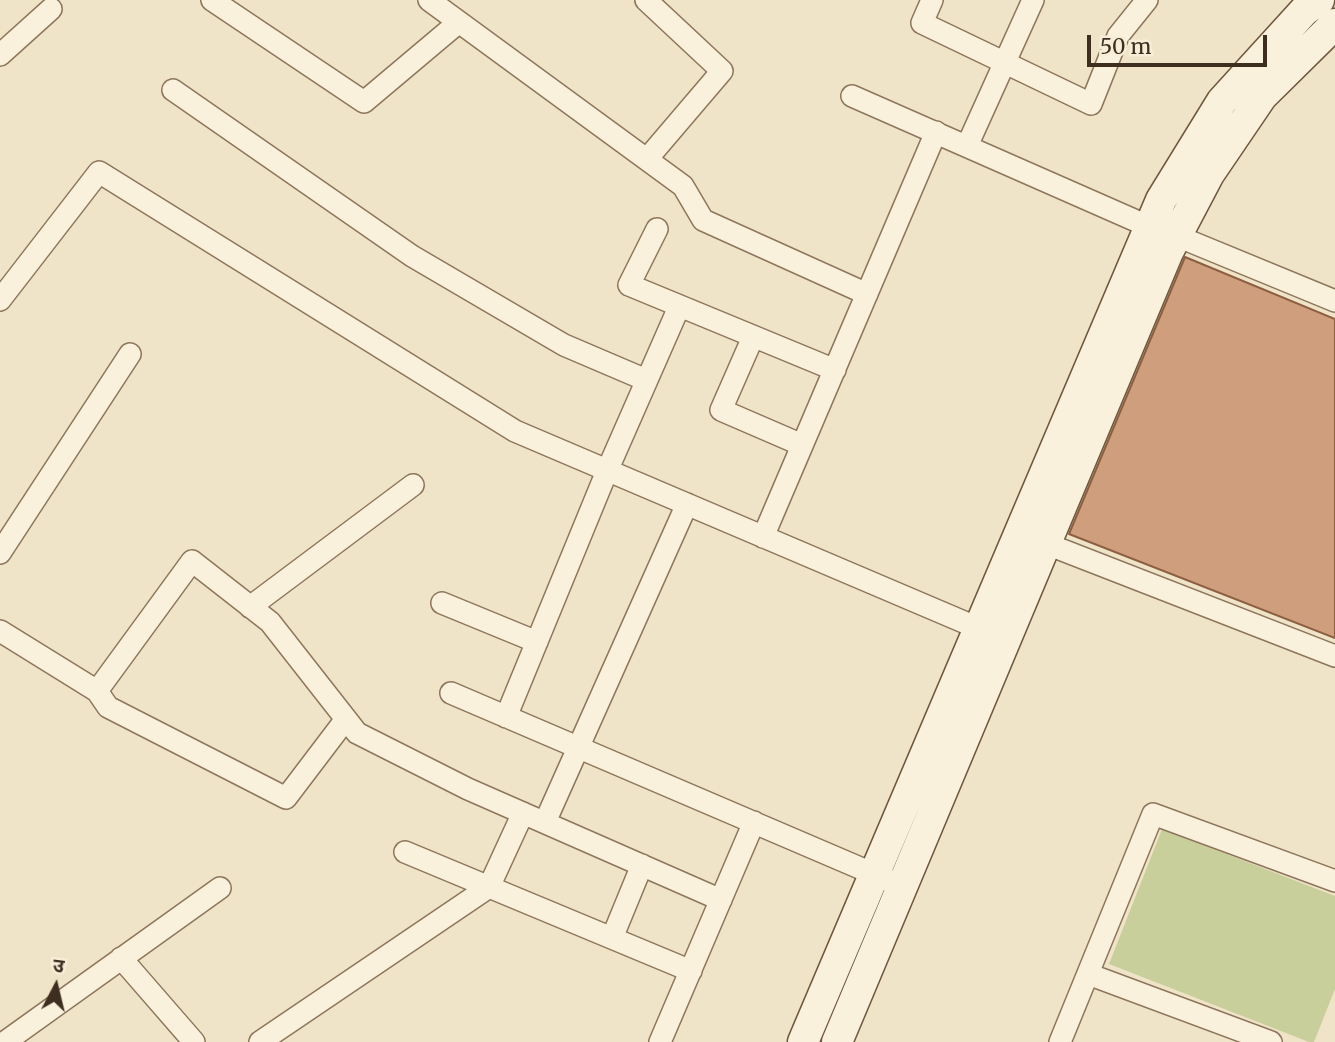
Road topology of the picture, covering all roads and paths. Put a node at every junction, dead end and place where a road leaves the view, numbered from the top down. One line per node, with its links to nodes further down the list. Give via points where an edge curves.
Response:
1 (212, 0): 9 (street, via 364,102)
2 (429, 0): 9 (street)
3 (646, 0): 17 (street, via 722,71)
4 (933, 0): 12 (street, via 922,23)
5 (1033, 0): 12 (street)
6 (1147, 0): 12 (street, via 1118,36 1091,104)
7 (1319, 0): 19 (street, via 1222,101 1161,200)
8 (51, 9): 11 (street)
9 (459, 22): 17 (street)
10 (1335, 24): 19 (street, via 1262,96)
11 (0, 55)
12 (1004, 63): 16 (street)
13 (173, 90): 27 (street, via 412,256 564,345)
14 (852, 96): 15 (street)
15 (936, 132): 16 (street); 20 (street)
16 (967, 146): 19 (street)
17 (647, 159): 20 (street, via 683,186 703,220)
18 (657, 229): 23 (street, via 629,285)
19 (1163, 231): 21 (street); 33 (street)
20 (867, 294): 26 (street)
21 (1333, 297)
22 (0, 300): 29 (street, via 99,172 515,432)
23 (679, 307): 24 (street); 27 (street)
24 (753, 337): 26 (street); 28 (street, via 721,410)
25 (131, 354): 34 (street)
26 (835, 370): 28 (street)
27 (646, 380): 29 (street)
28 (802, 446): 32 (street)
29 (607, 471): 31 (street); 39 (street)
30 (413, 485): 36 (street)
31 (687, 504): 32 (street); 45 (street)
32 (763, 537): 38 (street)
33 (1032, 539): 38 (street); 40 (street)
34 (0, 553)
35 (442, 603): 39 (street)
36 (250, 607): 41 (street, via 192,561); 44 (street, via 270,622)
37 (0, 631): 41 (street)
38 (992, 634): 51 (street); 53 (street)
39 (537, 642): 43 (street)
40 (1335, 656)
41 (97, 691): 44 (street, via 108,707 286,797)
42 (451, 693): 43 (street)
43 (506, 716): 45 (street)
44 (346, 719): 46 (street, via 357,733)
45 (578, 747): 47 (street); 48 (street)
46 (523, 813): 47 (street); 54 (street)
47 (545, 822): 50 (street)
48 (754, 822): 51 (street); 56 (street)
49 (405, 852): 54 (street)
50 (642, 865): 56 (street); 57 (street)
51 (874, 874): 53 (street); 65 (street)
52 (1335, 881): 60 (street, via 1153,814)
53 (902, 886): 66 (street)
54 (489, 887): 57 (street); 63 (street)
55 (220, 888): 58 (street)
56 (721, 900): 59 (street)
57 (612, 938): 59 (street)
58 (121, 958): 61 (street); 62 (street)
59 (691, 971): 64 (street)
60 (1088, 974): 67 (street); 68 (street)
61 (5, 1042)
62 (194, 1042)
63 (260, 1042)
64 (660, 1042)
65 (803, 1042)
66 (837, 1042)
67 (1060, 1042)
68 (1271, 1042)

